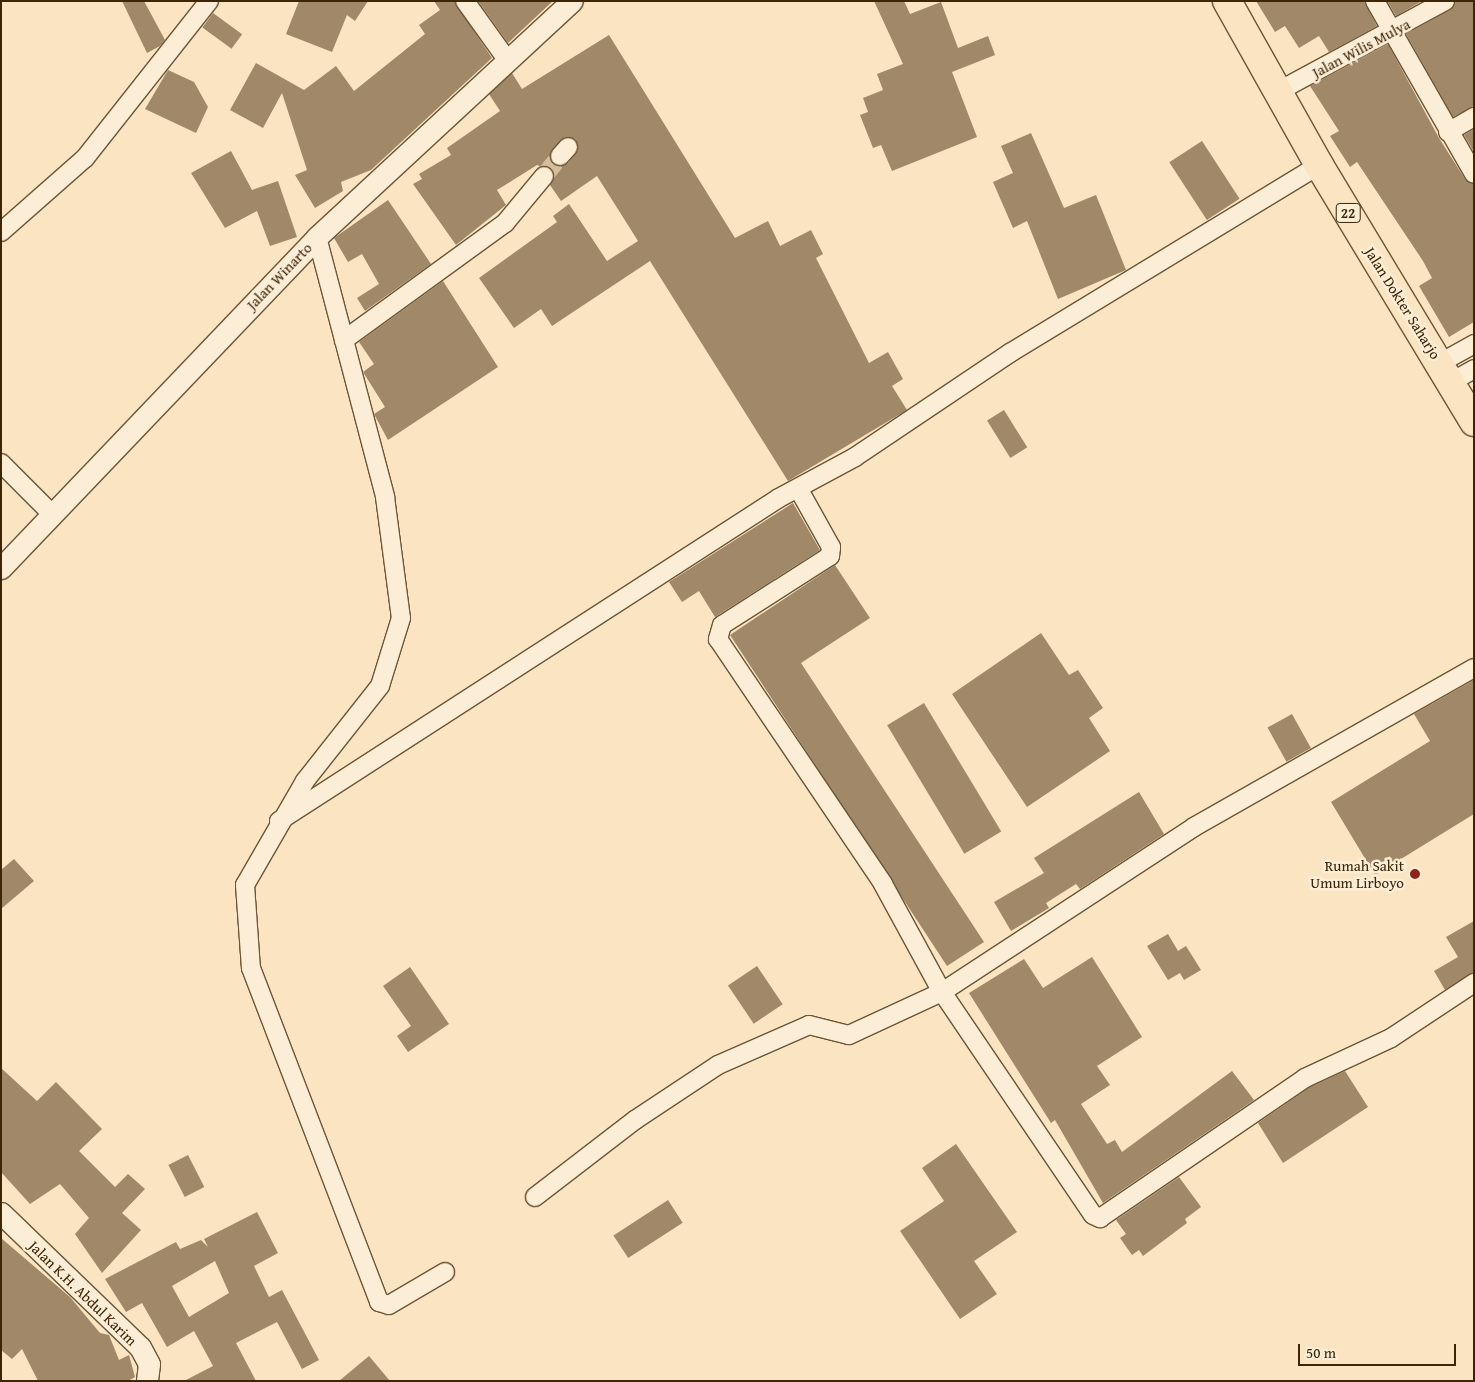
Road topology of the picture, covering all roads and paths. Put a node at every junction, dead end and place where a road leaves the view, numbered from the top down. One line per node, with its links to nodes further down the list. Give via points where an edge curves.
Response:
1 (209, 1): 15 (street, via 85,158)
2 (465, 1): 8 (street)
3 (572, 1): 8 (street, Jalan Winarto)
4 (1227, 1): 9 (highway, Jalan Dokter Saharjo / 22)
5 (1376, 1): 7 (street)
6 (1445, 1): 7 (street, Jalan Wilis Mulya)
7 (1393, 32): 9 (street, Jalan Wilis Mulya); 11 (street)
8 (508, 61): 16 (street, Jalan Winarto)
9 (1277, 92): 12 (highway, Jalan Dokter Saharjo / 22)
10 (1474, 117): 11 (street)
11 (1448, 132): 13 (street)
12 (1318, 165): 19 (highway, Jalan Dokter Saharjo / 22); 22 (street, via 1010,353 856,457)
13 (1474, 174)
14 (544, 176): 17 (street, via 506,223)
15 (1, 232)
16 (317, 237): 17 (street); 23 (street, Jalan Winarto)
17 (344, 340): 26 (street, via 385,496 401,618 380,686)
18 (1474, 344): 19 (street)
19 (1455, 371): 20 (highway, Jalan Dokter Saharjo / 22)
20 (1474, 422)
21 (1, 463): 23 (street)
22 (798, 488): 26 (street); 28 (street, via 832,547 830,556 722,625 718,639 883,884)
23 (52, 514): 24 (street, Jalan Winarto)
24 (1, 568)
25 (1474, 668): 28 (street, via 1194,827)
26 (279, 821): 31 (street, via 245,885 251,968 286,1065 379,1302 389,1304)
27 (1474, 983): 28 (street, via 1391,1038 1305,1078 1100,1218 1092,1215)
28 (942, 992): 29 (street, via 849,1035 810,1025 718,1065 635,1120)
29 (535, 1197)
30 (1, 1213): 32 (street, Jalan K.H. Abdul Karim, via 140,1347 149,1364)
31 (445, 1272)
32 (147, 1381)

